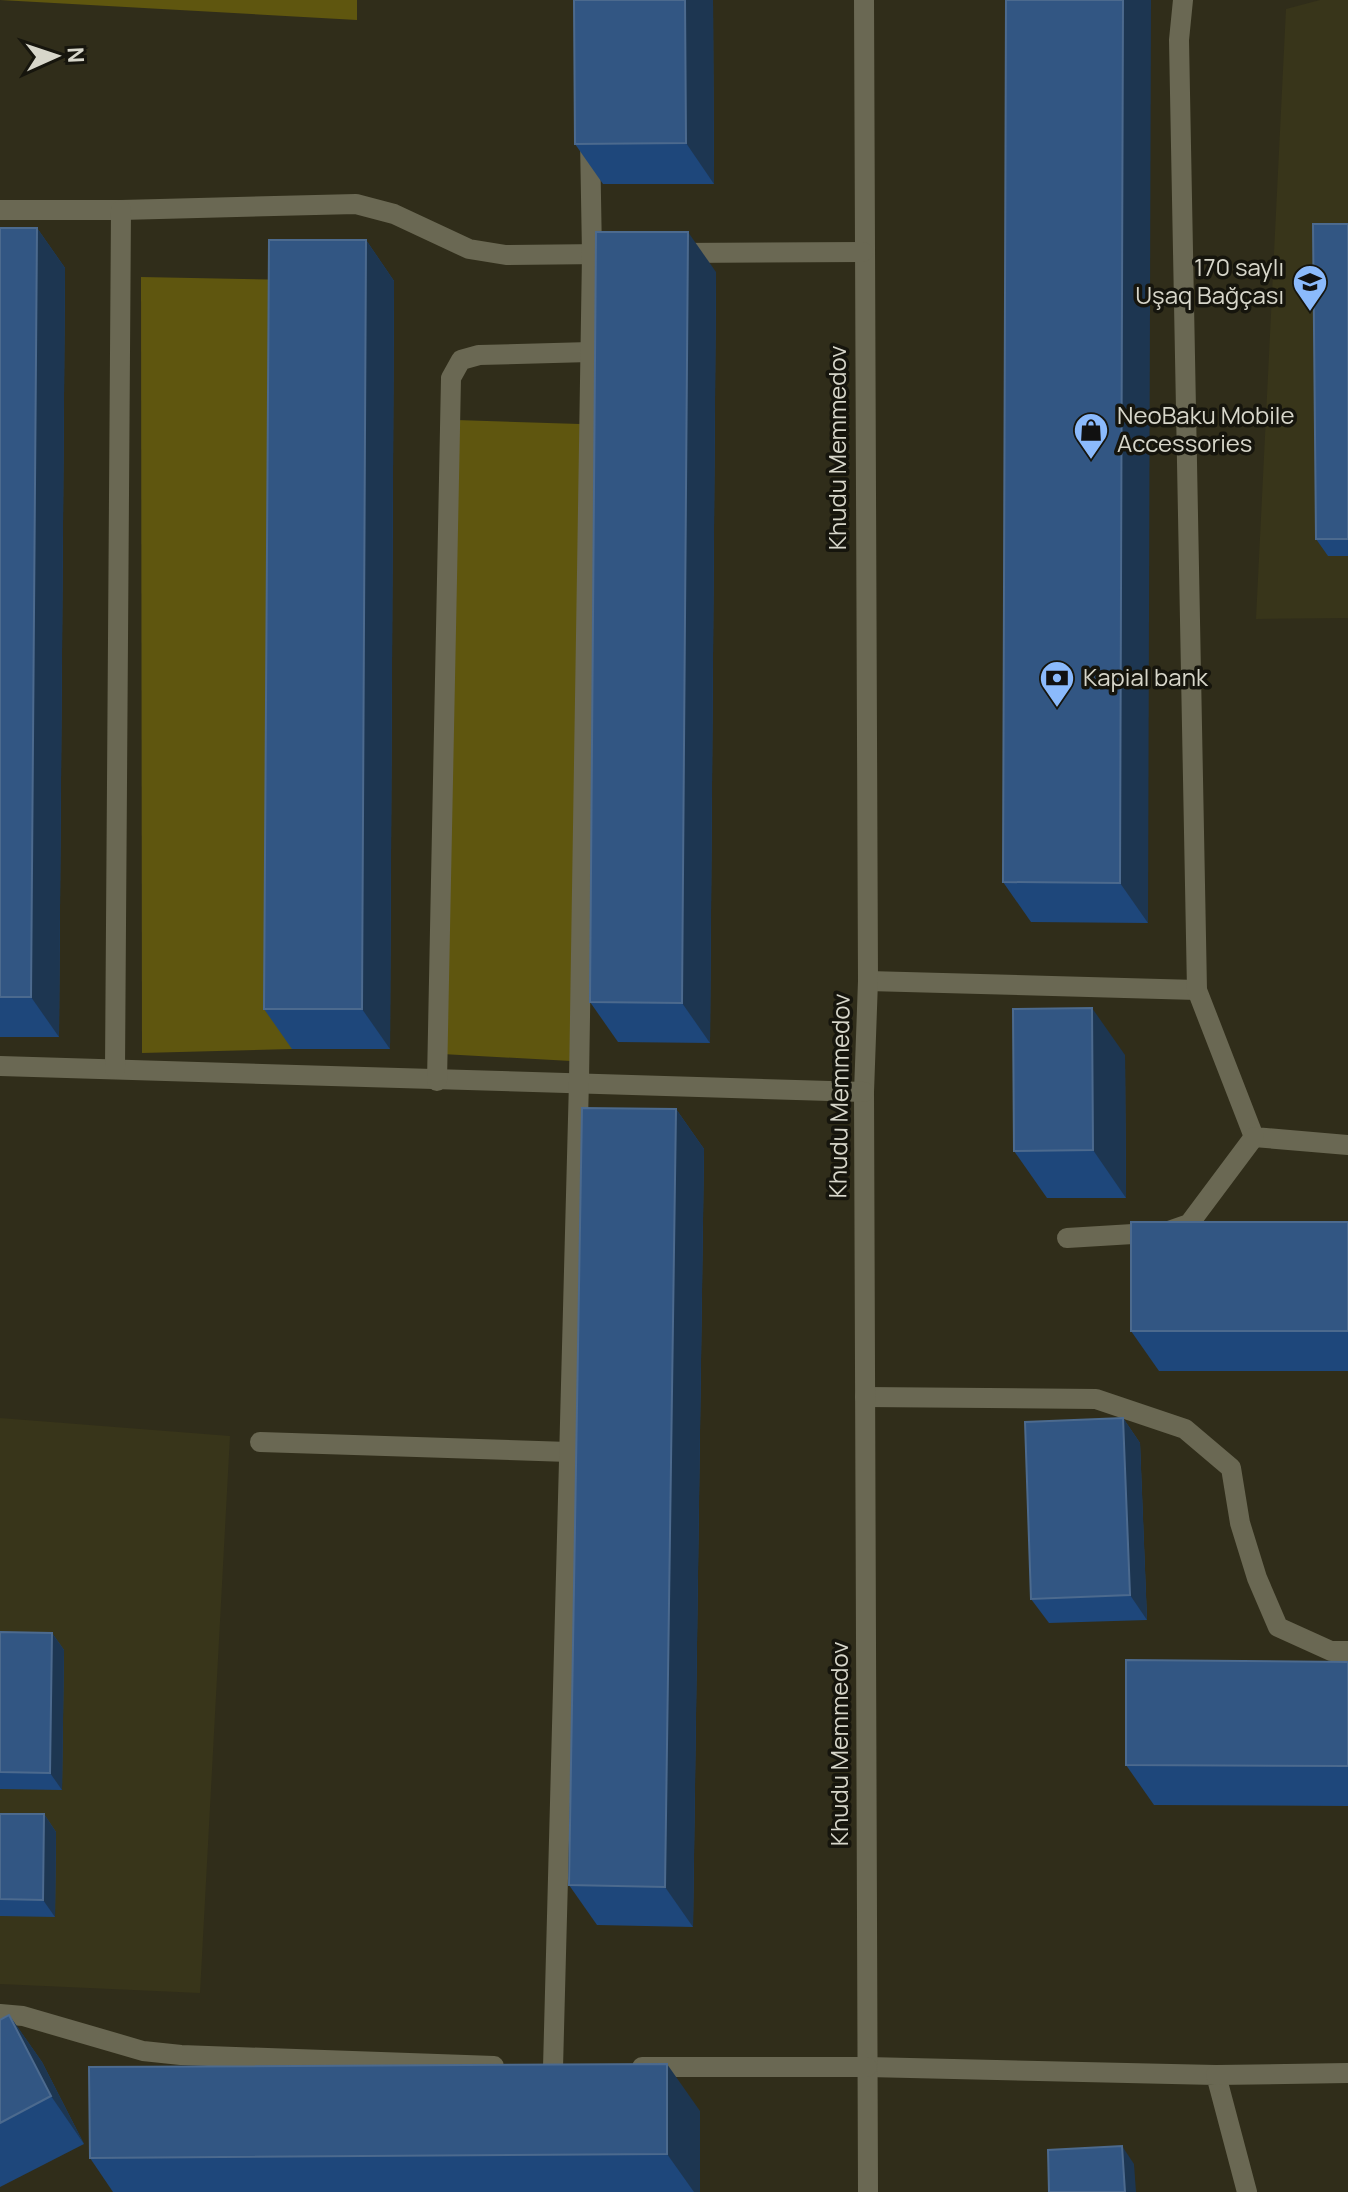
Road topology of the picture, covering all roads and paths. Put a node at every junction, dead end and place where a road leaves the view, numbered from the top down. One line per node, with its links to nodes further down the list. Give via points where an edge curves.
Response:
1 (864, 0): 6 (street, Khudu Memmedov)
2 (1183, 0): 12 (street, via 1179,40)
3 (590, 127): 8 (street)
4 (0, 210): 5 (street)
5 (121, 210): 8 (street, via 356,204 394,214 469,249 506,255); 14 (street)
6 (863, 252): 7 (street); 11 (street, Khudu Memmedov)
7 (656, 253)
8 (592, 254): 9 (street); 10 (street)
9 (624, 254)
10 (590, 352): 15 (street, via 479,355 461,360 451,378); 16 (street)
11 (868, 981): 12 (street); 17 (street, Khudu Memmedov)
12 (1197, 990): 18 (street)
13 (0, 1066): 14 (street)
14 (115, 1069): 15 (street)
15 (437, 1081): 16 (street)
16 (579, 1081): 17 (street); 23 (street)
17 (864, 1092): 21 (street, Khudu Memmedov)
18 (1254, 1137): 19 (street); 20 (street, via 1189,1224 1166,1232)
19 (1348, 1145)
20 (1067, 1238)
21 (865, 1397): 24 (street, via 1096,1399 1185,1429 1231,1468 1240,1523 1278,1627 1331,1651); 29 (street, Khudu Memmedov)
22 (260, 1442): 23 (street)
23 (569, 1452): 27 (street)
24 (1348, 1651)
25 (0, 2014): 26 (street, via 143,2051 181,2055)
26 (507, 2066)
27 (553, 2067)
28 (616, 2067): 29 (street)
29 (867, 2067): 31 (street); 32 (street, Khudu Memmedov)
30 (1348, 2073): 31 (street)
31 (1216, 2075): 33 (street)
32 (868, 2192)
33 (1247, 2192)

